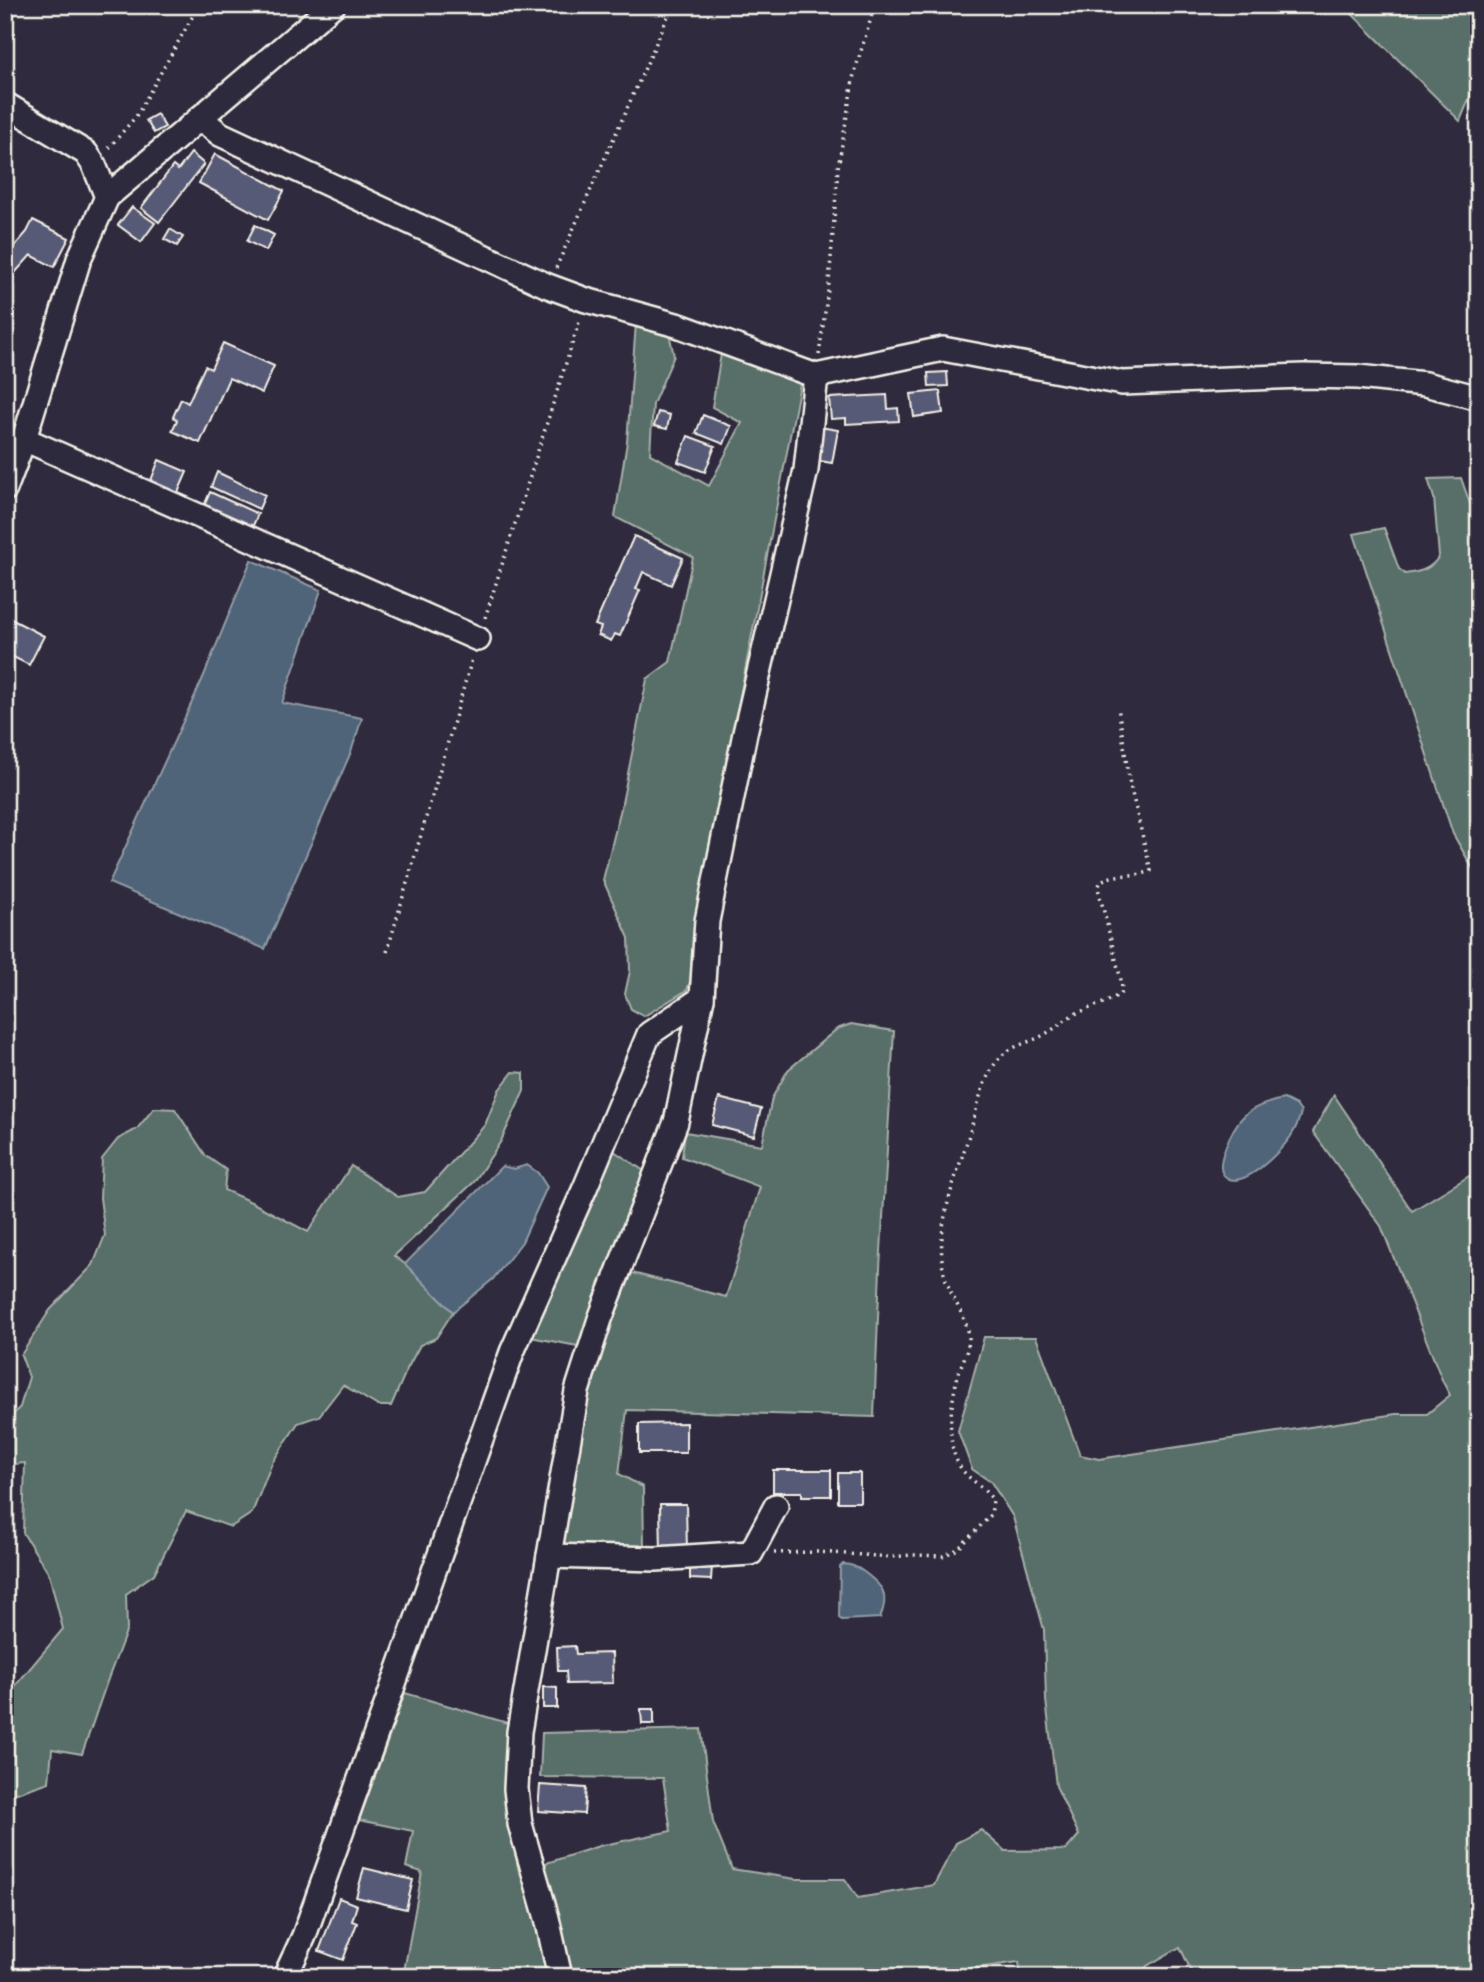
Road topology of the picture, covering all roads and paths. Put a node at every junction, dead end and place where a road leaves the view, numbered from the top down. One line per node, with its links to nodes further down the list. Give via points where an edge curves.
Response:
1 (199, 5): 7 (path, via 137,115)
2 (333, 5): 6 (street)
3 (673, 5): 9 (path)
4 (875, 5): 10 (path, via 854,74 838,168)
5 (5, 104): 7 (street, via 86,153)
6 (200, 118): 8 (street); 9 (street, via 220,134)
7 (94, 165): 8 (street)
8 (107, 197): 12 (street, via 79,259)
9 (548, 286): 10 (street, via 680,326)
10 (816, 376): 11 (street, via 943,349 1122,383 1358,377 1424,384); 16 (street, via 806,470 707,921)
11 (1479, 398)
12 (24, 439): 13 (street); 14 (street)
13 (5, 489)
14 (478, 639)
15 (1118, 707): 18 (path, via 1150,871 1108,877 1098,888 1121,993 1010,1048 997,1061 984,1084 944,1222 944,1272 969,1339 955,1387 952,1445 964,1471 993,1500 991,1515 958,1549 943,1556)
16 (702, 998): 19 (street, via 676,1122 577,1391); 20 (street, via 649,1034 512,1352 309,1924)
17 (776, 1506): 18 (street)
18 (751, 1553): 19 (street, via 656,1559)
19 (549, 1556): 21 (street, via 519,1732 516,1789 520,1824)
20 (285, 1977)
21 (560, 1977)

